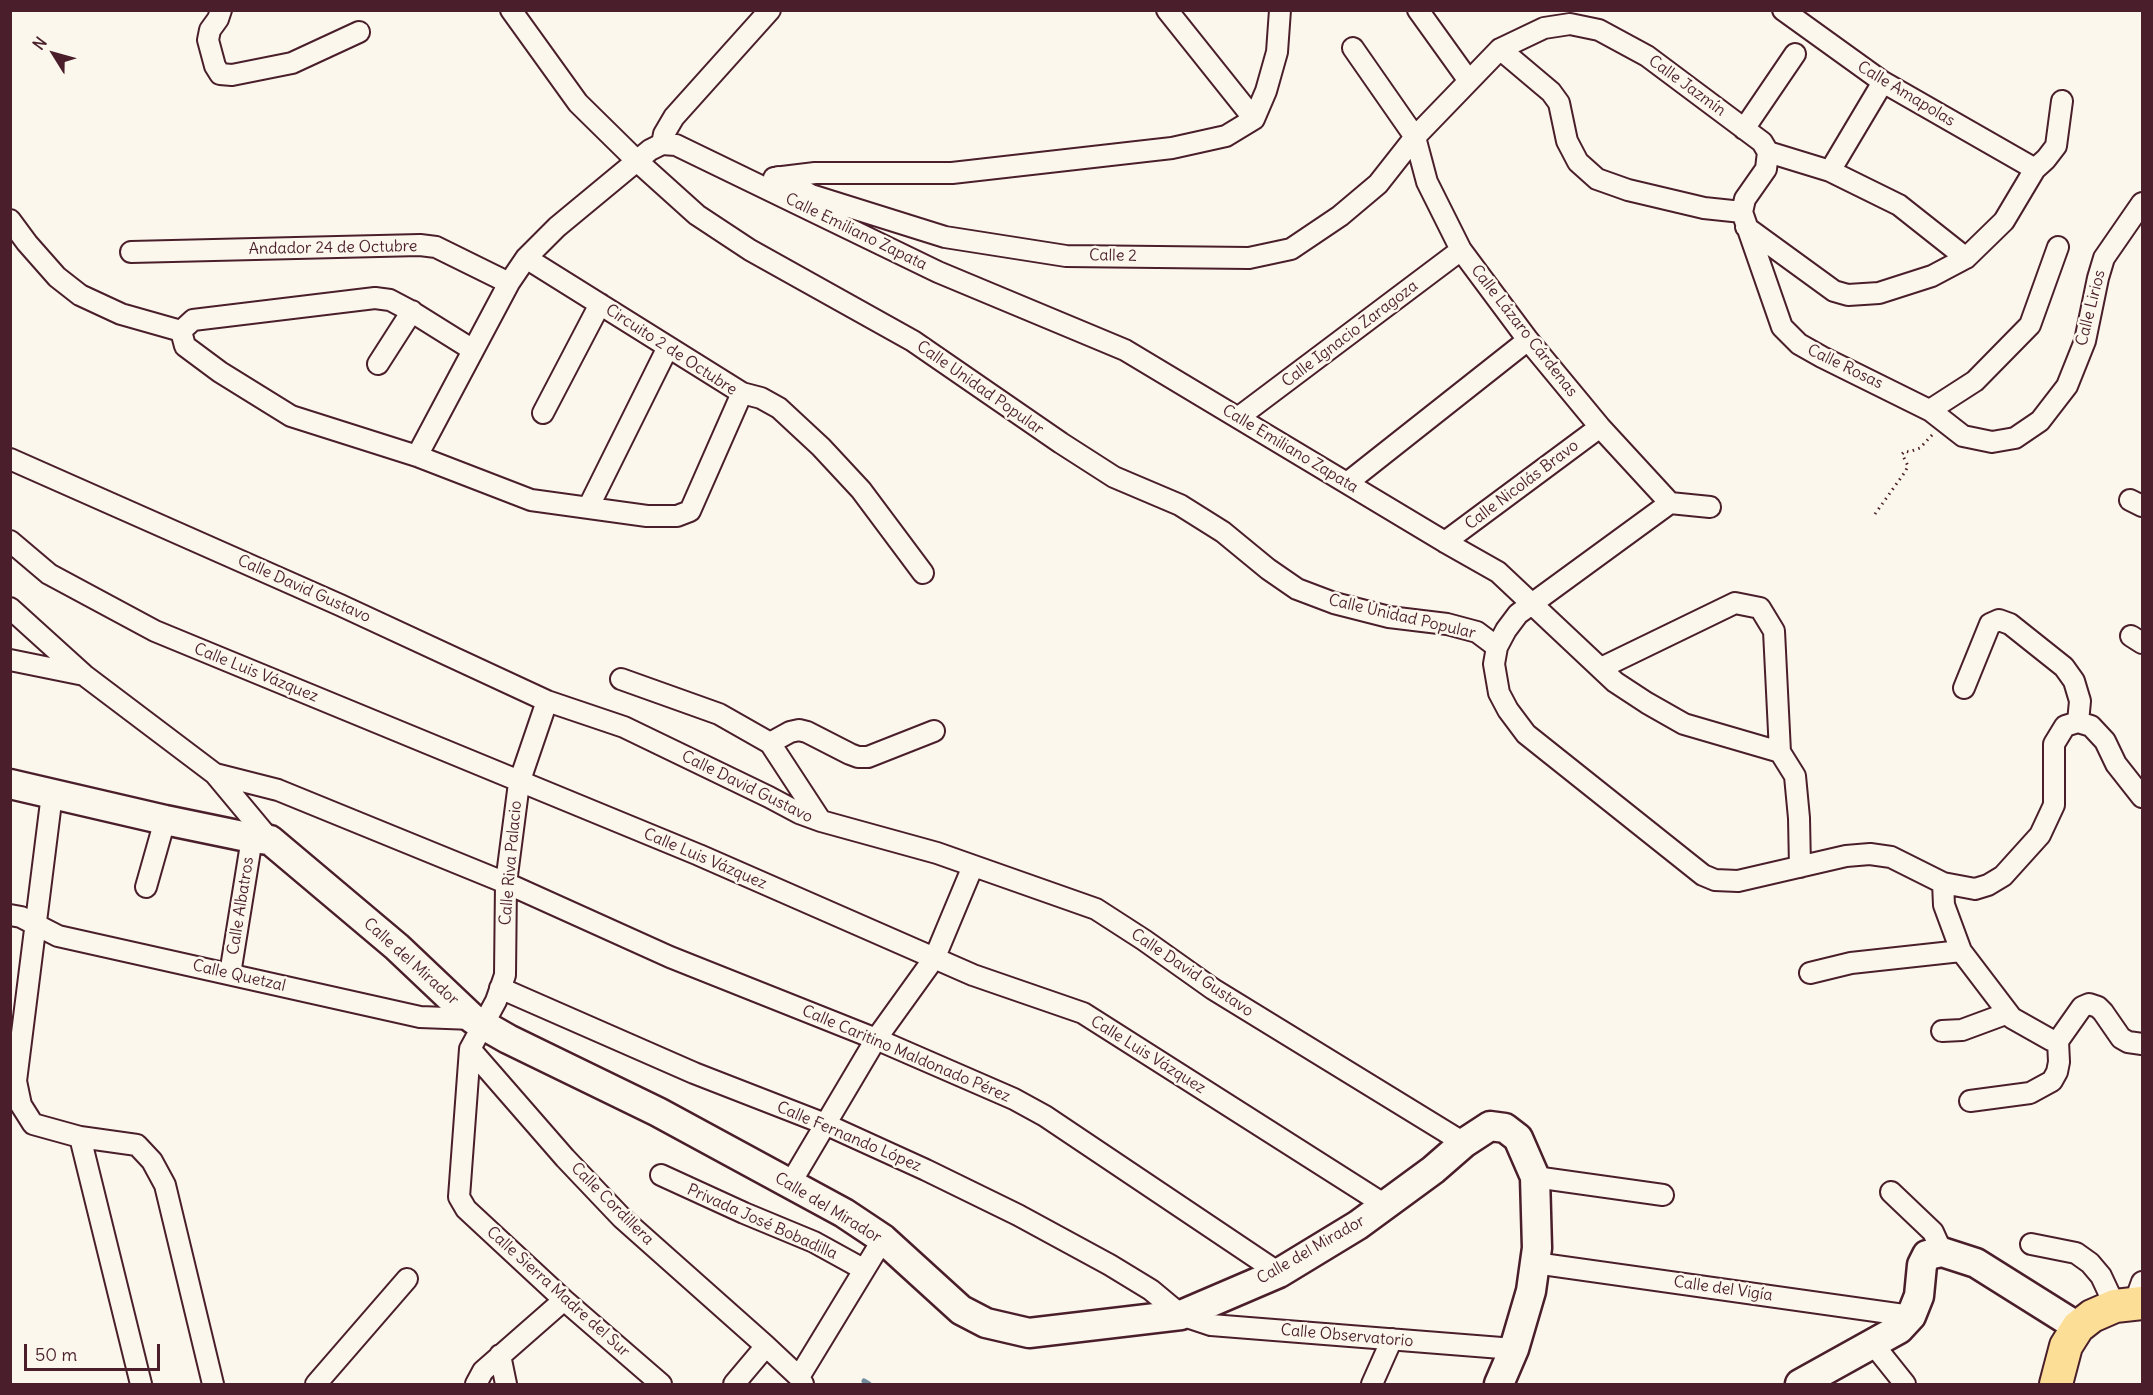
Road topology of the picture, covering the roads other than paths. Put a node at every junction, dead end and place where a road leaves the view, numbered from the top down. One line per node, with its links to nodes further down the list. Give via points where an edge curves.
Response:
1 (221, 10): 8 (street, via 208,40 220,74 291,63)
2 (511, 10): 20 (street, Calle Unidad Popular, via 578,103)
3 (770, 10): 18 (street, via 674,117)
4 (1167, 10): 15 (street)
5 (1280, 10): 15 (street, via 1277,52)
6 (1418, 10): 12 (street)
7 (1783, 10): 13 (street, Calle Amapolas)
8 (359, 32)
9 (1353, 48): 17 (street, Calle Lázaro Cárdenas)
10 (1500, 49): 12 (street, Calle Jazmín); 16 (street, Calle Jazmín, via 1544,28 1570,24 1599,30 1647,56); 26 (street, via 1551,92 1559,103 1567,141 1578,162 1597,178 1628,190)
11 (1795, 54): 16 (street)
12 (1469, 81): 17 (street, Calle Jazmín)
13 (1882, 82): 21 (street, Calle Amapolas); 22 (street)
14 (2062, 101): 21 (street, via 2056,146)
15 (1254, 119): 23 (street, via 1226,136 1172,147 952,173 814,173)
16 (1744, 129): 19 (street, Calle Jazmín, via 1762,142)
17 (1414, 137): 23 (street, Calle 2, via 1378,184 1340,216 1291,249 1249,258 1066,256 945,237 811,195); 29 (street, Calle Lázaro Cárdenas, via 1427,182)
18 (662, 144): 20 (street); 24 (street, Calle Emiliano Zapata, via 676,145)
19 (1768, 152): 22 (street, Calle Jazmín); 26 (street, via 1766,169 1745,199)
20 (637, 161): 31 (street); 58 (street, Calle Unidad Popular, via 696,214 750,250 913,341 1114,477 1180,505 1223,532 1297,589 1389,617 1477,632)
21 (2035, 169): 32 (street, via 2004,221)
22 (1830, 171): 32 (street, Calle Jazmín, via 1899,205)
23 (778, 177): 24 (street)
24 (751, 181): 45 (street, Calle Emiliano Zapata, via 938,272 1125,350)
25 (2142, 203): 41 (street, Calle Lirios, via 2104,258 2085,341)
26 (1744, 219): 32 (street, via 1834,291 1848,295 1879,293 1932,276); 44 (street, Calle Rosas, via 1782,327 1799,344 1821,357 1904,396)
27 (10, 220): 36 (street, via 57,277 80,295 121,314)
28 (2058, 247): 44 (street, via 2030,325)
29 (1461, 250): 37 (street, Calle Lázaro Cárdenas); 45 (street, Calle Ignacio Zaragoza)
30 (131, 252): 33 (street, Andador 24 de Octubre, via 420,245 436,248)
31 (526, 258): 33 (street); 34 (street, Circuito 2 de Octubre)
32 (1966, 258)
33 (509, 283): 39 (street)
34 (600, 304): 38 (street, Circuito 2 de Octubre); 43 (street)
35 (412, 311): 36 (street, via 390,300 375,298 193,320); 39 (street); 40 (street)
36 (182, 331): 47 (street, Circuito 2 de Octubre, via 185,346 291,416)
37 (1527, 340): 46 (street, Calle Lázaro Cárdenas); 49 (street)
38 (668, 347): 42 (street, Circuito 2 de Octubre); 52 (street)
39 (473, 350): 47 (street)
40 (378, 364)
41 (2067, 386): 44 (street, Calle Rosas, via 2040,421 2015,438 1992,442 1963,436)
42 (742, 393): 52 (street, Circuito 2 de Octubre, via 690,511 677,516 647,516); 55 (street, via 779,408 821,447 861,490)
43 (543, 413)
44 (1936, 416)
45 (1239, 417): 49 (street, Calle Emiliano Zapata)
46 (1600, 427): 50 (street, Calle Lázaro Cárdenas); 54 (street, Calle Nicolás Bravo)
47 (417, 456): 52 (street, Circuito 2 de Octubre, via 531,500)
48 (10, 459): 64 (street, Calle David Gustavo)
49 (1347, 483): 54 (street, Calle Emiliano Zapata)
50 (1670, 503): 51 (street); 56 (street)
51 (1710, 507)
52 (588, 508)
53 (10, 541): 70 (street, Calle Luis Vázquez, via 49,574 155,631)
54 (1445, 542): 56 (street, Calle Emiliano Zapata, via 1498,572)
55 (923, 573)
56 (1532, 603): 58 (street, via 1518,614); 60 (street, Calle Emiliano Zapata)
57 (10, 608): 61 (street)
58 (1497, 647): 78 (street, Calle Unidad Popular, via 1494,664 1499,693 1526,734 1703,875 1738,881)
59 (10, 660): 61 (street)
60 (1601, 668): 68 (street, Calle Emiliano Zapata, via 1639,698 1684,724); 68 (street, via 1735,603 1760,608 1774,631)
61 (84, 675): 69 (street)
62 (621, 679): 67 (street, via 719,714)
63 (1964, 688): 65 (street, via 1990,624 1999,620 2010,624 2064,667 2074,681 2080,701)
64 (547, 701): 70 (street, Calle Riva Palacio); 75 (street, Calle David Gustavo, via 624,727)
65 (2078, 722): 73 (street, via 2091,726 2105,741 2115,764); 80 (street, Calle Unidad Popular, via 2065,726 2054,744 2054,806 2040,835 2020,859 1988,885 1975,889)
66 (934, 731): 67 (street, via 868,757 858,757 799,730)
67 (770, 743): 75 (street)
68 (1780, 752): 78 (street, via 1795,776)
69 (215, 774): 76 (street); 79 (street, Calle Caritino Maldonado Pérez, via 278,790)
70 (519, 783): 79 (street, Calle Riva Palacio); 85 (street, Calle Luis Vázquez, via 699,855)
71 (10, 784): 72 (street, Calle del Mirador)
72 (52, 794): 74 (street, Calle del Mirador); 83 (street)
73 (2142, 797)
74 (165, 820): 76 (street, Calle del Mirador); 81 (street)
75 (821, 821): 77 (street, Calle David Gustavo)
76 (261, 839): 86 (street, Calle Albatros); 90 (street, Calle del Mirador, via 397,947)
77 (973, 866): 85 (street); 99 (street, Calle David Gustavo, via 1096,909 1213,989)
78 (1800, 867): 80 (street, Calle Unidad Popular, via 1870,854 1891,858)
79 (506, 883): 88 (street, Calle Riva Palacio, via 505,975); 92 (street, Calle Caritino Maldonado Pérez, via 670,957)
80 (1943, 883): 84 (street, via 1944,905)
81 (146, 887)
82 (10, 915): 83 (street, Calle Quetzal)
83 (37, 924): 86 (street, Calle Quetzal, via 58,936); 98 (street, via 16,1081 21,1105 33,1124)
84 (1961, 951): 87 (street, via 1851,963); 89 (street)
85 (935, 957): 92 (street); 105 (street, Calle Luis Vázquez, via 973,975 1083,1013)
86 (230, 974): 90 (street, Calle Quetzal, via 420,1017)
87 (1810, 974)
88 (500, 988): 90 (street, Calle Riva Palacio, via 496,1001); 97 (street, Calle Fernando López, via 694,1073)
89 (2008, 1013): 91 (street, via 1962,1030); 93 (street)
90 (478, 1021): 95 (street); 102 (street, Calle del Mirador)
91 (1942, 1031)
92 (876, 1040): 97 (street); 111 (street, Calle Caritino Maldonado Pérez, via 1045,1116)
93 (2058, 1041): 94 (street, via 2082,1007 2089,1004 2103,1012 2121,1038); 96 (street, via 2059,1062 2052,1081 2030,1093)
94 (2142, 1044)
95 (470, 1049): 114 (street, Calle Sierra Madre del Sur, via 459,1197 466,1209); 120 (street, Calle Cordillera, via 622,1218)
96 (1970, 1101)
97 (825, 1124): 102 (street); 115 (street, Calle Fernando López, via 1018,1215 1151,1290)
98 (80, 1137): 124 (street); 125 (street, via 137,1145 152,1161 165,1185)
99 (1464, 1143): 101 (street, Calle del Mirador, via 1490,1126 1505,1128 1518,1138); 105 (street, Calle del Mirador)
100 (661, 1175): 110 (street, Privada José Bobadilla, via 814,1242)
101 (1535, 1177): 104 (street); 109 (street, Calle del Mirador)
102 (790, 1184): 106 (street, Calle del Mirador)
103 (1891, 1192): 108 (street, via 1933,1232)
104 (1662, 1196)
105 (1385, 1205): 111 (street, Calle del Mirador)
106 (883, 1239): 110 (street); 115 (street, Calle del Mirador, via 961,1310 986,1323 1029,1333)
107 (2031, 1244): 113 (street, via 2076,1253)
108 (1935, 1253): 116 (street, via 1922,1265 1919,1296); 117 (street, via 1976,1263)
109 (1535, 1263): 116 (street, Calle del Vigía); 121 (street, Calle del Mirador)
110 (863, 1269): 123 (street)
111 (1279, 1273): 115 (street, Calle del Mirador)
112 (407, 1279): 126 (street)
113 (2133, 1299): 117 (main road)
114 (564, 1300): 122 (street); 129 (street, Calle Sierra Madre del Sur)
115 (1181, 1315): 118 (street, Calle Observatorio, via 1211,1324)
116 (1911, 1316): 119 (street, via 1899,1329)
117 (2078, 1326): 135 (main road, via 2066,1346)
118 (1392, 1339): 121 (street, Calle Observatorio); 131 (street)
119 (1873, 1344): 133 (street); 134 (street)
120 (766, 1346): 123 (street, Calle Cordillera); 130 (street)
121 (1514, 1349): 132 (street, Calle del Mirador)
122 (500, 1355): 127 (street); 128 (street)
123 (801, 1381)
124 (141, 1384)
125 (213, 1384)
126 (316, 1384)
127 (476, 1384)
128 (506, 1384)
129 (661, 1384)
130 (734, 1384)
131 (1372, 1384)
132 (1499, 1384)
133 (1800, 1384)
134 (1905, 1384)
135 (2056, 1384)

